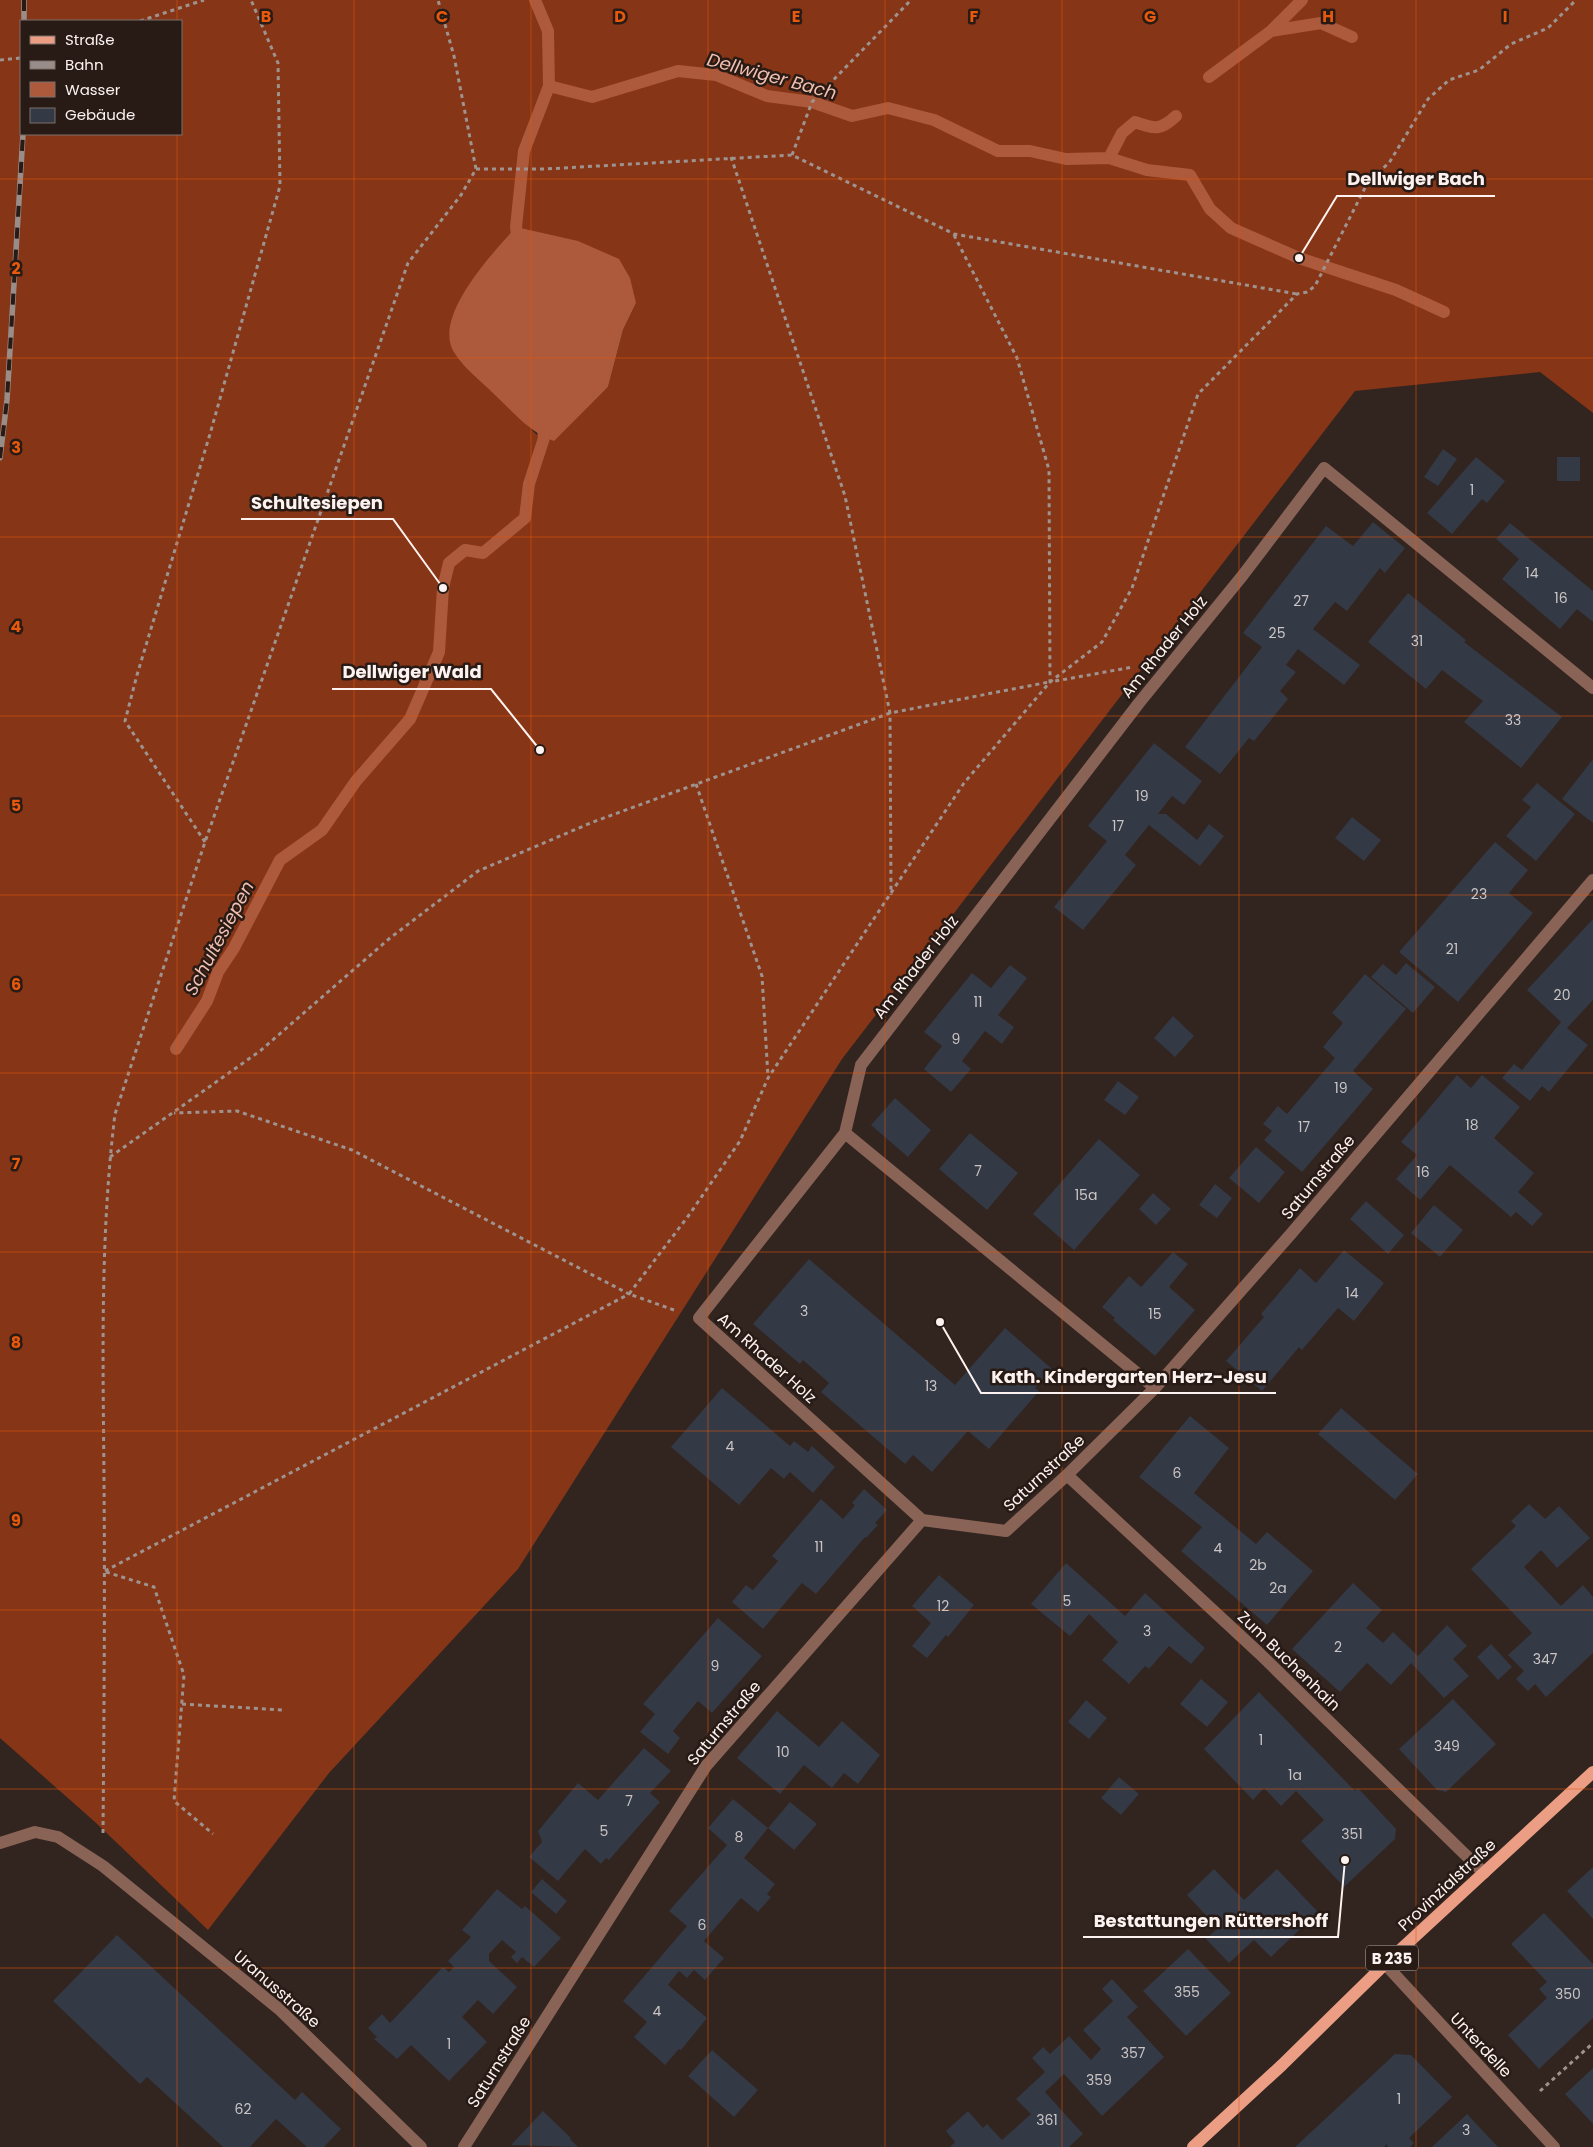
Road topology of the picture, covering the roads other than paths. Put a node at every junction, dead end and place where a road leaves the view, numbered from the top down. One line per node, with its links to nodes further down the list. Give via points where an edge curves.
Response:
1 (1593, 688): 3 (street, Am Rhader Holz, via 1324,468 861,1065)
2 (1593, 880): 4 (street, Saturnstraße)
3 (845, 1133): 4 (street); 6 (street, Am Rhader Holz, via 699,1318)
4 (1155, 1388): 5 (street, Saturnstraße)
5 (1067, 1476): 6 (street, Saturnstraße, via 1006,1531); 9 (street, Zum Buchenhain, via 1266,1660)
6 (922, 1520): 12 (street, Saturnstraße, via 706,1766)
7 (1593, 1772): 9 (main road, Provinzialstraße / B 235)
8 (0, 1842): 11 (street, Uranusstraße, via 35,1832 58,1837 103,1866 279,2009)
9 (1484, 1873): 10 (main road, Provinzialstraße / B 235)
10 (1385, 1964): 13 (main road, Provinzialstraße / B 235); 14 (street, Unterdelle)
11 (421, 2147)
12 (464, 2147)
13 (1194, 2147)
14 (1554, 2147)

